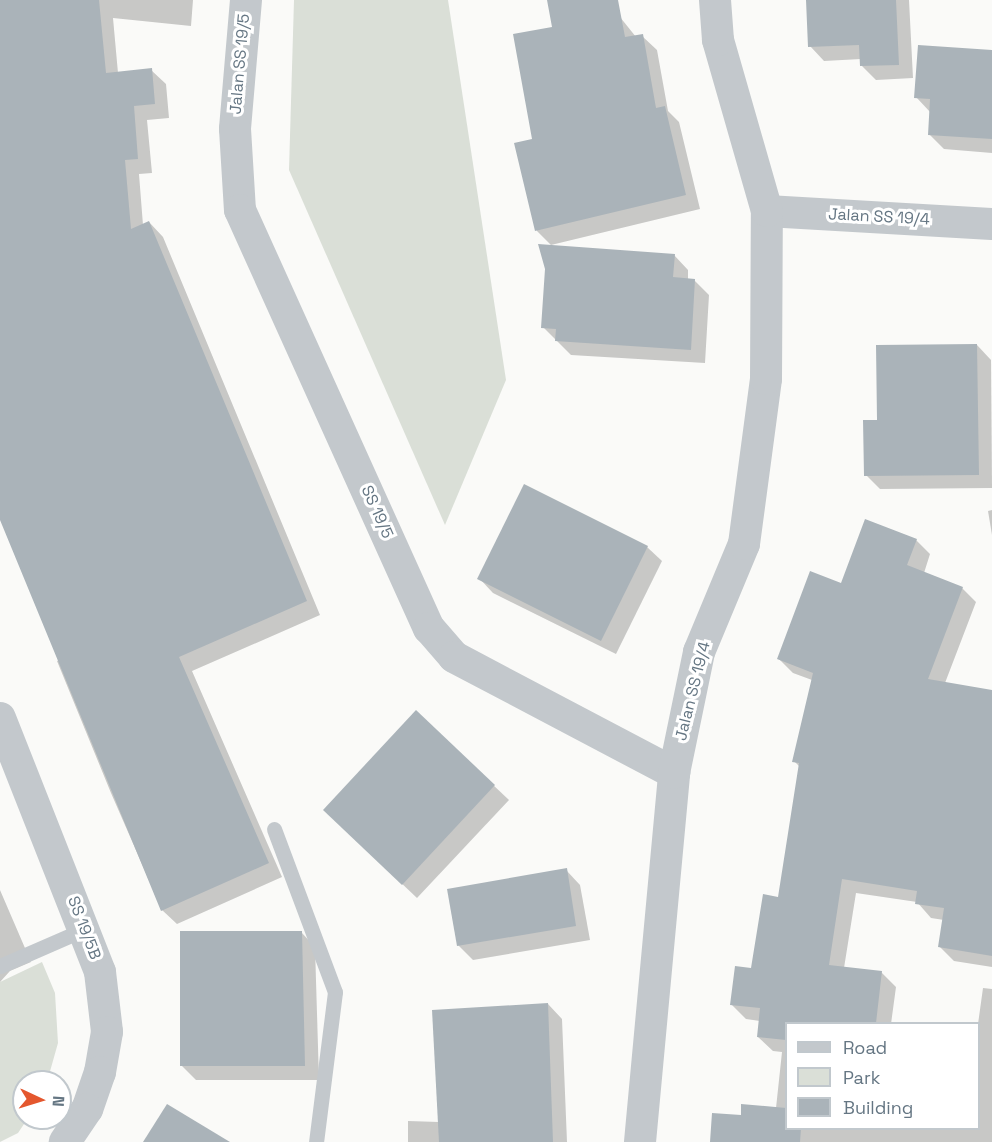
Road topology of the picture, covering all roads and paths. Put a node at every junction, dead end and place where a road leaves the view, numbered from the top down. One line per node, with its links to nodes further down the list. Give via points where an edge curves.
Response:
1 (246, 0): 3 (street, Jalan SS 19/5)
2 (715, 0): 4 (street, Jalan SS 19/4, via 718,40)
3 (235, 129): 7 (street, SS 19/5, via 240,210 429,628 454,657)
4 (766, 211): 5 (street, Jalan SS 19/4); 7 (street, Jalan SS 19/4, via 766,379 744,544 699,652)
5 (992, 224)
6 (0, 718): 9 (street, SS 19/5B)
7 (674, 772): 13 (street, Jalan SS 19/4)
8 (274, 829): 12 (lane, via 335,992)
9 (85, 929): 10 (lane); 11 (street, SS 19/5B, via 100,972 107,1032 100,1072 87,1109)
10 (0, 966)
11 (65, 1142)
12 (316, 1142)
13 (640, 1142)

